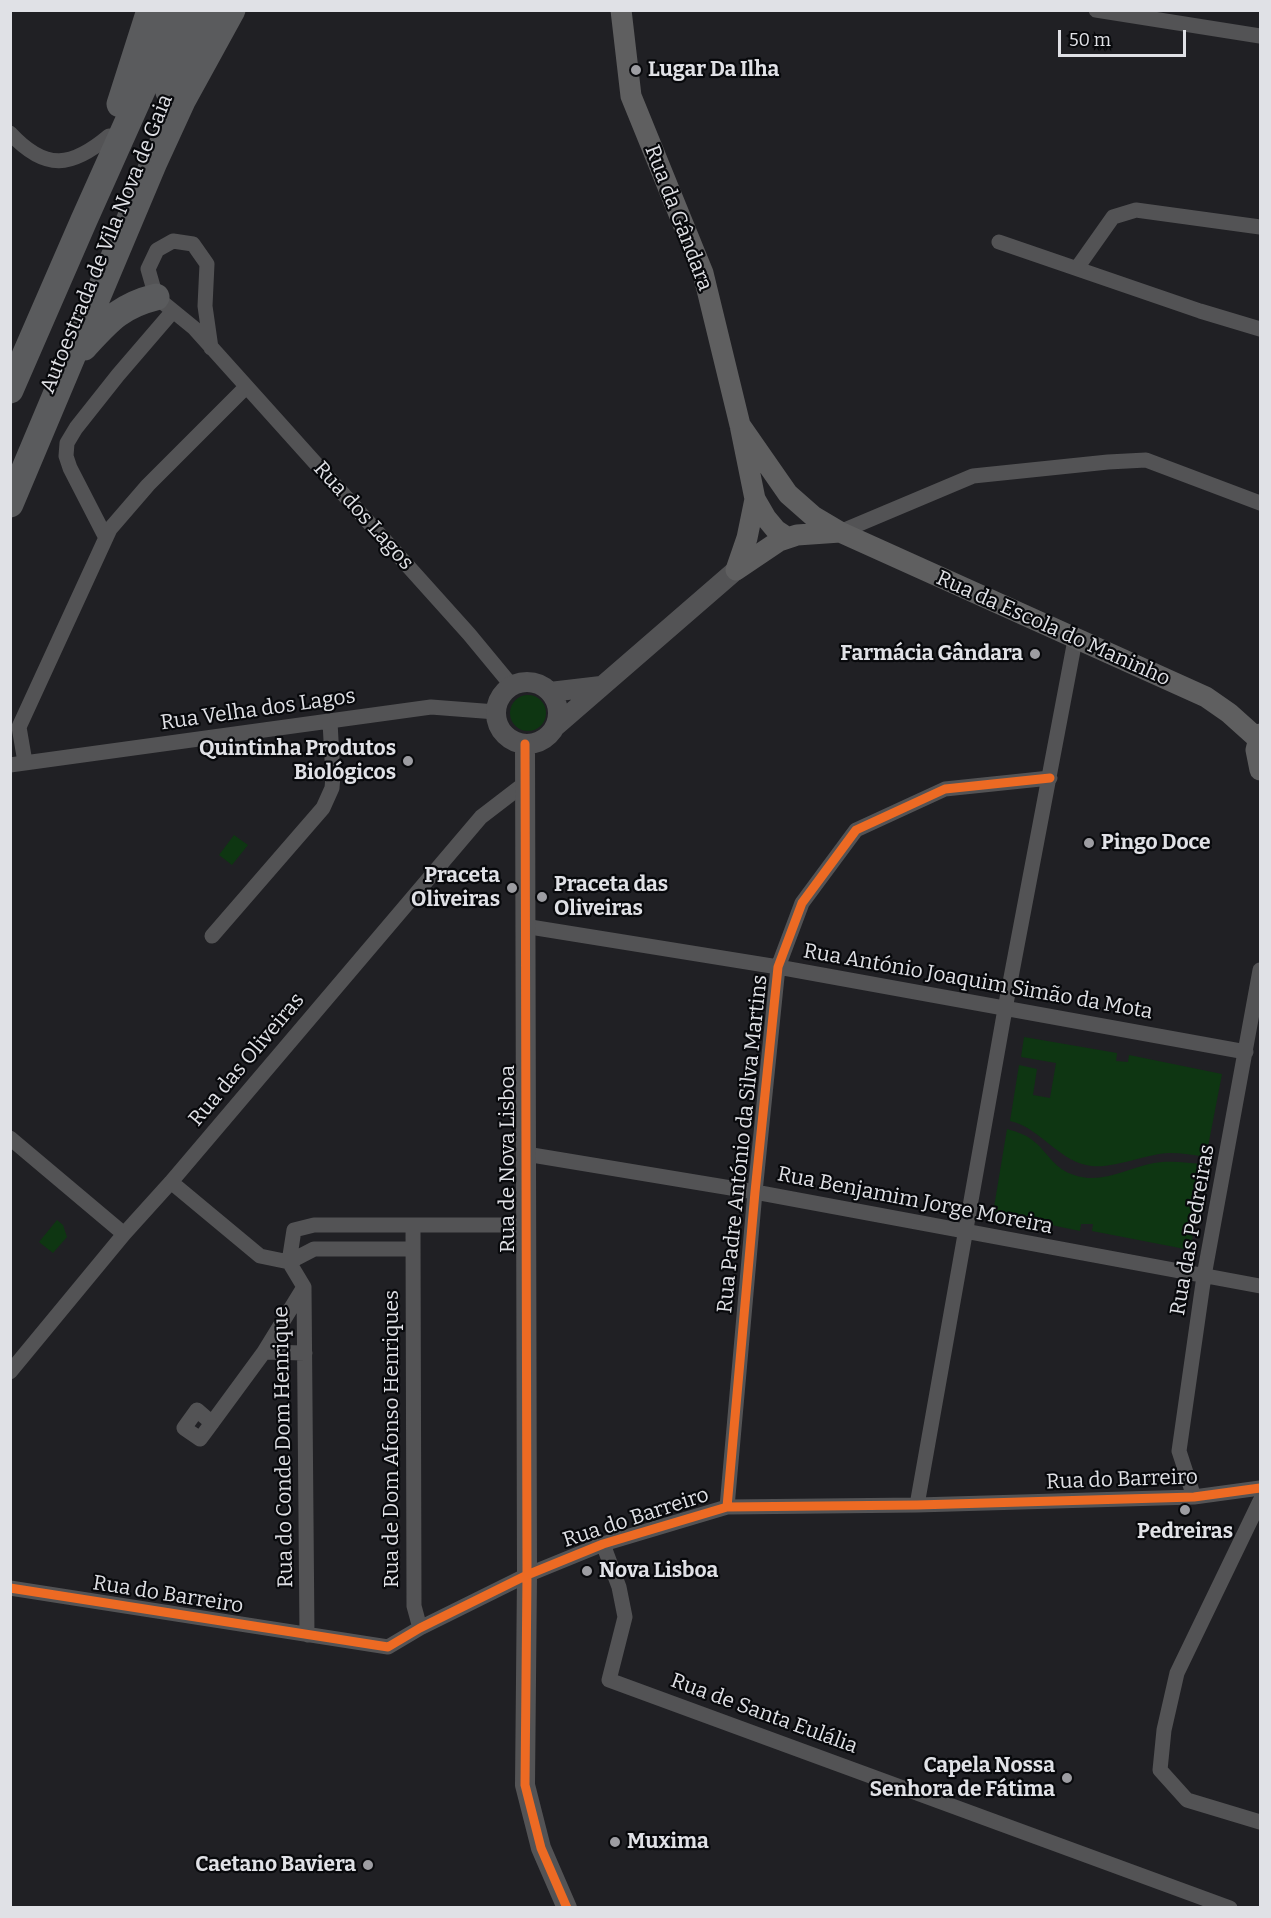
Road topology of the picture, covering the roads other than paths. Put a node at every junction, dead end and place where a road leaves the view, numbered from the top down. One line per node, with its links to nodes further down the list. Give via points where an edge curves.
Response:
1 (150, 10): 9 (highway)
2 (178, 10): 10 (highway, Autoestrada de Vila Nova de Gaia)
3 (204, 10): 21 (highway, Autoestrada de Vila Nova de Gaia)
4 (232, 10): 17 (highway, via 177,111)
5 (621, 10): 20 (main road, Rua da Gândara, via 631,96 703,273)
6 (1096, 10): 7 (street)
7 (1260, 36)
8 (12, 134): 9 (street, via 23,147 57,161 74,160)
9 (110, 136): 10 (highway)
10 (84, 220): 19 (highway, Autoestrada de Vila Nova de Gaia)
11 (1260, 227): 13 (street, via 1136,210 1113,217)
12 (999, 242): 13 (street)
13 (1077, 268): 15 (street)
14 (165, 304): 16 (street, Rua dos Lagos); 16 (street, via 148,269 157,250 173,241 193,244 207,264 205,306); 17 (highway, via 136,302 109,320 83,347); 27 (street, via 68,443 66,456 70,468)
15 (1260, 329)
16 (211, 348): 18 (street, Rua dos Lagos)
17 (62, 384): 25 (highway)
18 (246, 387): 27 (street, via 148,484); 32 (street, Rua dos Lagos)
19 (10, 390)
20 (740, 425): 22 (main road, Rua da Gândara); 23 (main road, Rua da Gândara)
21 (10, 478)
22 (788, 494): 26 (main road, Rua da Gândara); 28 (main road, Rua da Gândara, via 793,518)
23 (755, 499): 28 (main road, Rua da Gândara, via 766,518); 29 (main road, Rua da Gândara)
24 (1260, 503): 26 (street, via 1146,460 1108,462 973,476)
25 (10, 504)
26 (840, 532): 28 (main road); 30 (main road, Rua da Escola do Maninho)
27 (106, 538): 39 (street, via 19,727)
28 (788, 538): 29 (main road)
29 (736, 570): 31 (street)
30 (1075, 640): 37 (main road, Rua da Escola do Maninho, via 1206,698); 41 (street)
31 (601, 686): 33 (street); 36 (street)
32 (512, 687): 33 (street, via 528,682); 34 (street, via 499,701)
33 (550, 692): 36 (street, via 556,702)
34 (496, 712): 35 (street, Rua Velha dos Lagos, via 431,707); 38 (street, via 505,735)
35 (330, 722): 39 (street, Rua Velha dos Lagos); 44 (street, via 333,776 323,808)
36 (556, 726): 38 (street, via 549,736)
37 (1259, 737): 40 (main road, via 1256,750)
38 (525, 744): 42 (street, Rua de Nova Lisboa)
39 (18, 763)
40 (1260, 770)
41 (1050, 778): 45 (street, Rua Padre António da Silva Martins, via 945,789 856,830 802,903); 47 (street)
42 (524, 784): 43 (street, Rua de Nova Lisboa); 51 (street, Rua das Oliveiras, via 481,817)
43 (524, 926): 45 (street, Rua António Joaquim Simão da Mota); 50 (street, Rua de Nova Lisboa)
44 (212, 936)
45 (778, 967): 47 (street, Rua António Joaquim Simão da Mota); 52 (street, Rua Padre António da Silva Martins)
46 (1260, 970): 48 (street, Rua das Pedreiras)
47 (1005, 1009): 48 (street, Rua António Joaquim Simão da Mota); 56 (street)
48 (1246, 1052): 61 (street, Rua das Pedreiras)
49 (10, 1138): 57 (street)
50 (526, 1154): 52 (street, Rua Benjamim Jorge Moreira); 54 (street, Rua de Nova Lisboa)
51 (171, 1182): 57 (street, Rua das Oliveiras); 60 (street, via 260,1256)
52 (754, 1192): 56 (street, Rua Benjamim Jorge Moreira); 72 (street, Rua Padre António da Silva Martins)
53 (314, 1225): 55 (street); 58 (street); 60 (street, via 294,1230)
54 (526, 1225): 55 (street); 74 (street, Rua de Nova Lisboa)
55 (413, 1227): 59 (street, Rua de Dom Afonso Henriques)
56 (966, 1232): 61 (street, Rua Benjamim Jorge Moreira); 71 (street)
57 (124, 1234): 66 (street, Rua das Oliveiras)
58 (314, 1249): 59 (street); 60 (street)
59 (413, 1250): 76 (street, Rua de Dom Afonso Henriques, via 414,1606)
60 (289, 1262): 62 (street, Rua do Conde Dom Henrique)
61 (1204, 1276): 63 (street, Rua Benjamim Jorge Moreira); 69 (street, Rua das Pedreiras, via 1179,1451)
62 (304, 1287): 64 (street); 65 (street, Rua do Conde Dom Henrique)
63 (1260, 1287)
64 (264, 1352): 65 (street); 67 (street)
65 (305, 1353): 77 (street, Rua do Conde Dom Henrique)
66 (10, 1372)
67 (212, 1423)
68 (1260, 1488): 69 (street, Rua do Barreiro)
69 (1194, 1497): 71 (street, Rua do Barreiro)
70 (1260, 1501): 78 (street, via 1177,1673 1160,1770 1187,1800)
71 (917, 1505): 72 (street, Rua do Barreiro)
72 (727, 1507): 73 (street, Rua do Barreiro)
73 (603, 1544): 74 (street, Rua do Barreiro); 80 (street, Rua de Santa Eulália, via 625,1617 609,1680)
74 (527, 1575): 76 (street, Rua do Barreiro); 79 (street, Rua de Nova Lisboa, via 525,1785 541,1848)
75 (10, 1588): 77 (street, Rua do Barreiro)
76 (420, 1628): 77 (street, Rua do Barreiro, via 388,1647)
77 (307, 1635)
78 (1260, 1822)
79 (567, 1908)
80 (1230, 1908)

